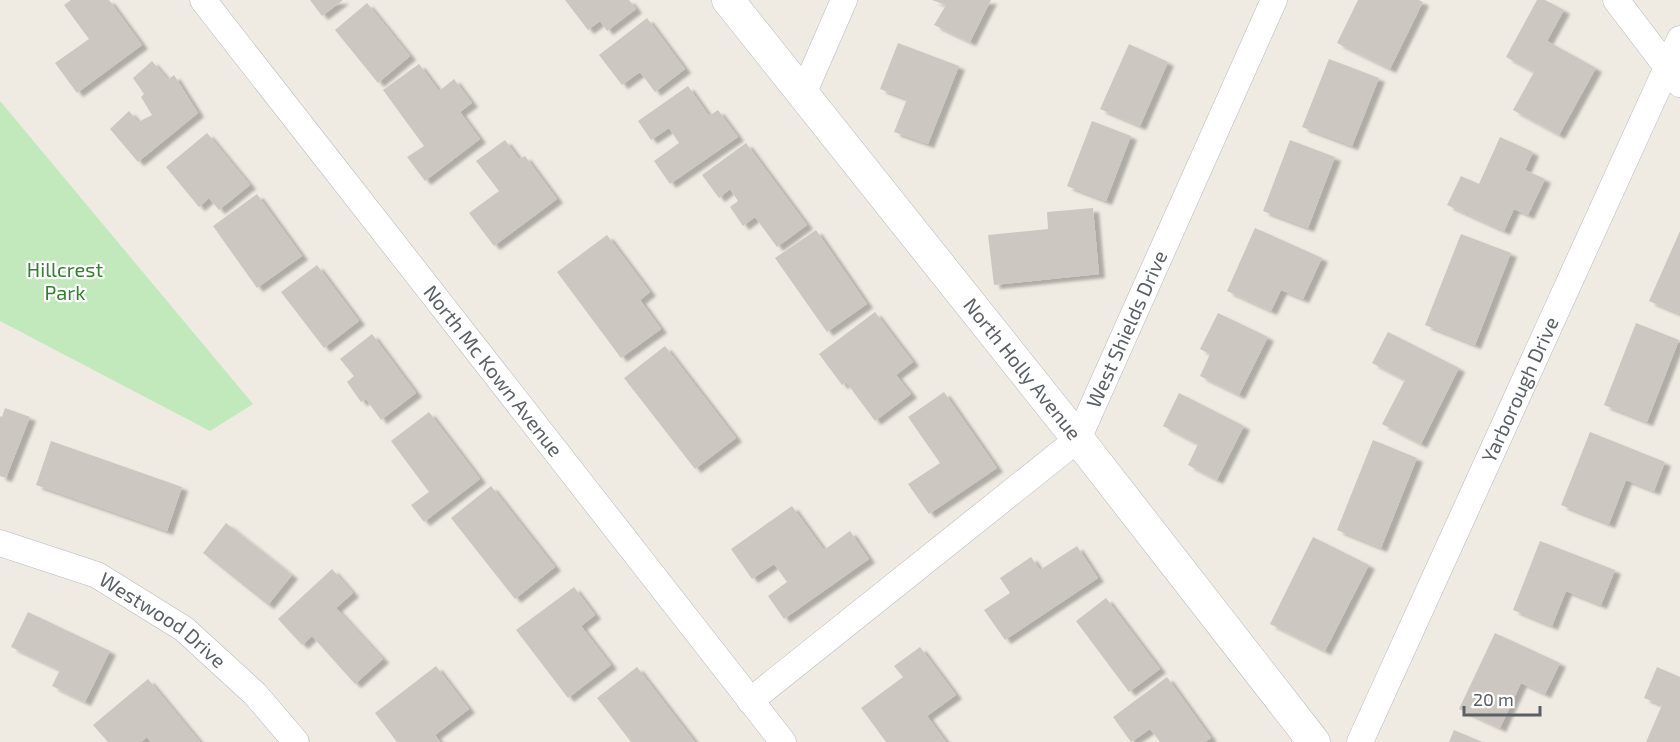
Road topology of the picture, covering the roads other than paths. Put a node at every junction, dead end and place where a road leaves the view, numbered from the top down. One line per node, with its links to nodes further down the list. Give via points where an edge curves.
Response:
1 (203, 0): 11 (street, North Mc Kown Avenue)
2 (728, 0): 8 (street, North Holly Avenue)
3 (844, 0): 8 (street)
4 (1274, 0): 9 (street, West Shields Drive)
5 (1616, 0): 7 (street)
6 (1680, 39): 7 (street, Yarborough Drive)
7 (1674, 76): 15 (street, Yarborough Drive)
8 (802, 94): 9 (street, North Holly Avenue)
9 (1078, 439): 11 (street, West Shields Drive); 14 (street, North Holly Avenue)
10 (0, 543): 12 (street, Westwood Drive, via 97,575 184,629 255,694)
11 (750, 701): 13 (street, North Mc Kown Avenue)
12 (296, 742)
13 (783, 742)
14 (1314, 742)
15 (1360, 742)

